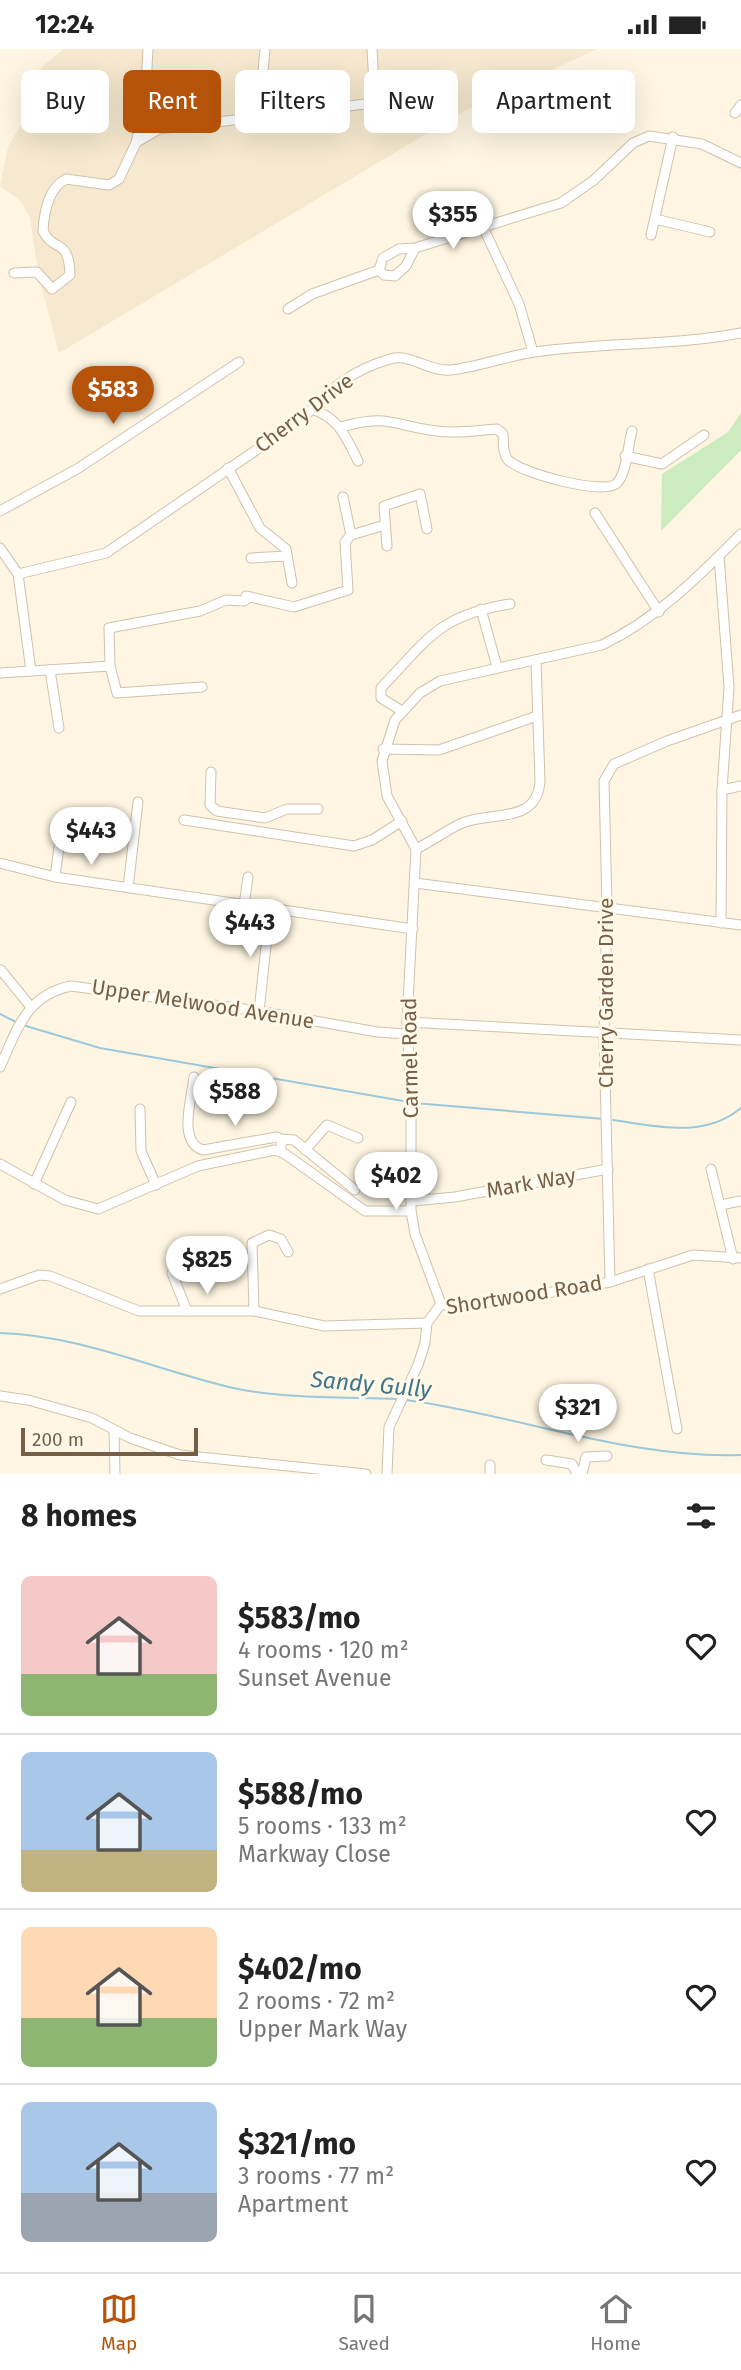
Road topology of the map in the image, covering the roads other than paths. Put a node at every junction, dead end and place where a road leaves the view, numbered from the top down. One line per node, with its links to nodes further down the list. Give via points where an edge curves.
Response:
1 (148, 49): 4 (street)
2 (265, 49): 5 (street)
3 (372, 49): 6 (street)
4 (147, 70)
5 (263, 70)
6 (374, 70)
7 (138, 133): 10 (street)
8 (150, 133): 10 (street)
9 (673, 137): 11 (street, via 702,144); 12 (street); 13 (street, via 641,138 571,198)
10 (136, 143): 18 (street, via 115,183 66,179 47,204 43,231 69,257 70,275 65,281 52,289 37,272)
11 (741, 163)
12 (655, 219): 14 (street); 15 (street)
13 (483, 227): 16 (street); 21 (street, via 519,304)
14 (710, 232)
15 (651, 235)
16 (415, 248): 17 (street, via 387,255); 17 (street, via 395,276)
17 (379, 269): 19 (street, via 312,293)
18 (14, 273)
19 (288, 309)
20 (741, 333): 21 (street, Cherry Drive)
21 (533, 352): 23 (street, Cherry Drive, via 450,370 402,357 390,359 345,379)
22 (239, 362): 31 (street, via 77,469)
23 (312, 409): 24 (street); 29 (street, Cherry Drive)
24 (341, 427): 27 (street, via 375,419 440,432 497,429 503,434 505,455 515,465 604,489 618,483); 28 (street)
25 (632, 431): 27 (street)
26 (704, 435): 27 (street, via 662,464)
27 (625, 457)
28 (358, 461)
29 (228, 468): 39 (street, via 260,528 284,545); 42 (street, Cherry Drive, via 106,553)
30 (343, 497): 36 (street)
31 (0, 511)
32 (595, 513): 46 (street)
33 (385, 525): 34 (street, via 384,506 420,494); 36 (street); 37 (street)
34 (427, 529)
35 (741, 534): 40 (street)
36 (351, 535): 48 (street, via 344,546 348,590 294,607 250,597 235,599 200,611 111,627)
37 (387, 546)
38 (0, 548): 42 (street)
39 (288, 555): 41 (street); 43 (street)
40 (719, 556): 46 (street); 57 (street)
41 (251, 558)
42 (18, 574): 51 (street)
43 (292, 583)
44 (510, 604): 45 (street)
45 (481, 608): 49 (street); 54 (street, via 436,631 381,688 381,698)
46 (659, 612): 47 (street, via 602,645)
47 (536, 661): 49 (street); 56 (street)
48 (110, 666): 50 (street); 53 (street, via 117,693)
49 (497, 667): 54 (street, via 430,686)
50 (50, 670): 51 (street); 58 (street)
51 (31, 671): 52 (street)
52 (0, 673)
53 (202, 687)
54 (402, 711): 59 (street)
55 (741, 715): 57 (street, Cherry Garden Drive)
56 (537, 716): 59 (street, via 439,750); 70 (street, via 539,792 528,808 462,823)
57 (728, 719): 62 (street); 77 (street, Cherry Garden Drive, via 614,764 604,781)
58 (59, 728)
59 (383, 749): 68 (street, via 383,785)
60 (211, 772): 65 (street, via 211,807)
61 (741, 786): 62 (street)
62 (722, 790): 79 (street)
63 (138, 802): 75 (street)
64 (318, 809): 65 (street, via 287,809 265,818)
65 (237, 815): 69 (street)
66 (63, 817): 72 (street)
67 (184, 820): 69 (street)
68 (402, 821): 69 (street, via 354,846); 70 (street)
69 (235, 828)
70 (416, 849): 74 (street, Carmel Road)
71 (0, 863): 72 (street)
72 (55, 877): 75 (street)
73 (248, 877): 76 (street)
74 (415, 883): 77 (street); 81 (street, Carmel Road)
75 (128, 888): 76 (street)
76 (244, 905): 78 (street)
77 (607, 907): 79 (street); 87 (street, Cherry Garden Drive)
78 (270, 910): 81 (street); 84 (street)
79 (721, 923): 80 (street)
80 (741, 925)
81 (412, 929): 85 (street, Carmel Road)
82 (1, 969): 83 (street)
83 (30, 1006): 84 (street, Upper Melwood Avenue, via 56,989 86,985); 89 (street)
84 (259, 1011): 86 (street, Upper Melwood Avenue)
85 (407, 1022): 86 (street, Carmel Road); 87 (street)
86 (407, 1034): 103 (street, Carmel Road)
87 (604, 1034): 88 (street); 98 (street, Cherry Garden Drive)
88 (741, 1040)
89 (0, 1067)
90 (194, 1077): 94 (street, via 188,1137 194,1146 203,1150)
91 (71, 1102): 100 (street)
92 (140, 1109): 101 (street, via 141,1150)
93 (358, 1138): 95 (street, via 327,1125)
94 (281, 1139): 95 (street, via 291,1139); 96 (street)
95 (305, 1150): 102 (street)
96 (280, 1151): 101 (street, via 198,1166); 106 (street, via 365,1211)
97 (0, 1164): 100 (street)
98 (608, 1169): 103 (street, Mark Way); 111 (street, Cherry Garden Drive)
99 (711, 1169): 105 (street)
100 (34, 1184): 101 (street, via 77,1205 98,1209)
101 (156, 1185)
102 (355, 1190)
103 (412, 1201): 106 (street, Carmel Road)
104 (741, 1201): 105 (street)
105 (720, 1205): 108 (street)
106 (411, 1211): 113 (street, Carmel Road)
107 (288, 1252): 115 (street, via 281,1239 269,1235 252,1243)
108 (737, 1258): 109 (street, Shortwood Road, via 694,1255)
109 (649, 1269): 111 (street, Shortwood Road); 118 (street)
110 (172, 1273): 114 (street)
111 (610, 1282): 113 (street, Shortwood Road, via 459,1308)
112 (0, 1289): 114 (street, via 39,1275 50,1276 129,1308)
113 (441, 1304): 116 (street, Shortwood Road)
114 (187, 1311): 115 (street)
115 (254, 1311): 116 (street, via 324,1326)
116 (427, 1323): 126 (street, Shortwood Road, via 418,1365 389,1427)
117 (0, 1396): 119 (street, via 83,1415)
118 (677, 1429)
119 (114, 1430): 122 (street, via 180,1455); 123 (street)
120 (607, 1456): 127 (street, via 586,1457)
121 (546, 1460): 127 (street, via 572,1464)
122 (244, 1461): 124 (street); 125 (street)
123 (115, 1474)
124 (242, 1474)
125 (366, 1474)
126 (387, 1474)
127 (580, 1474)

